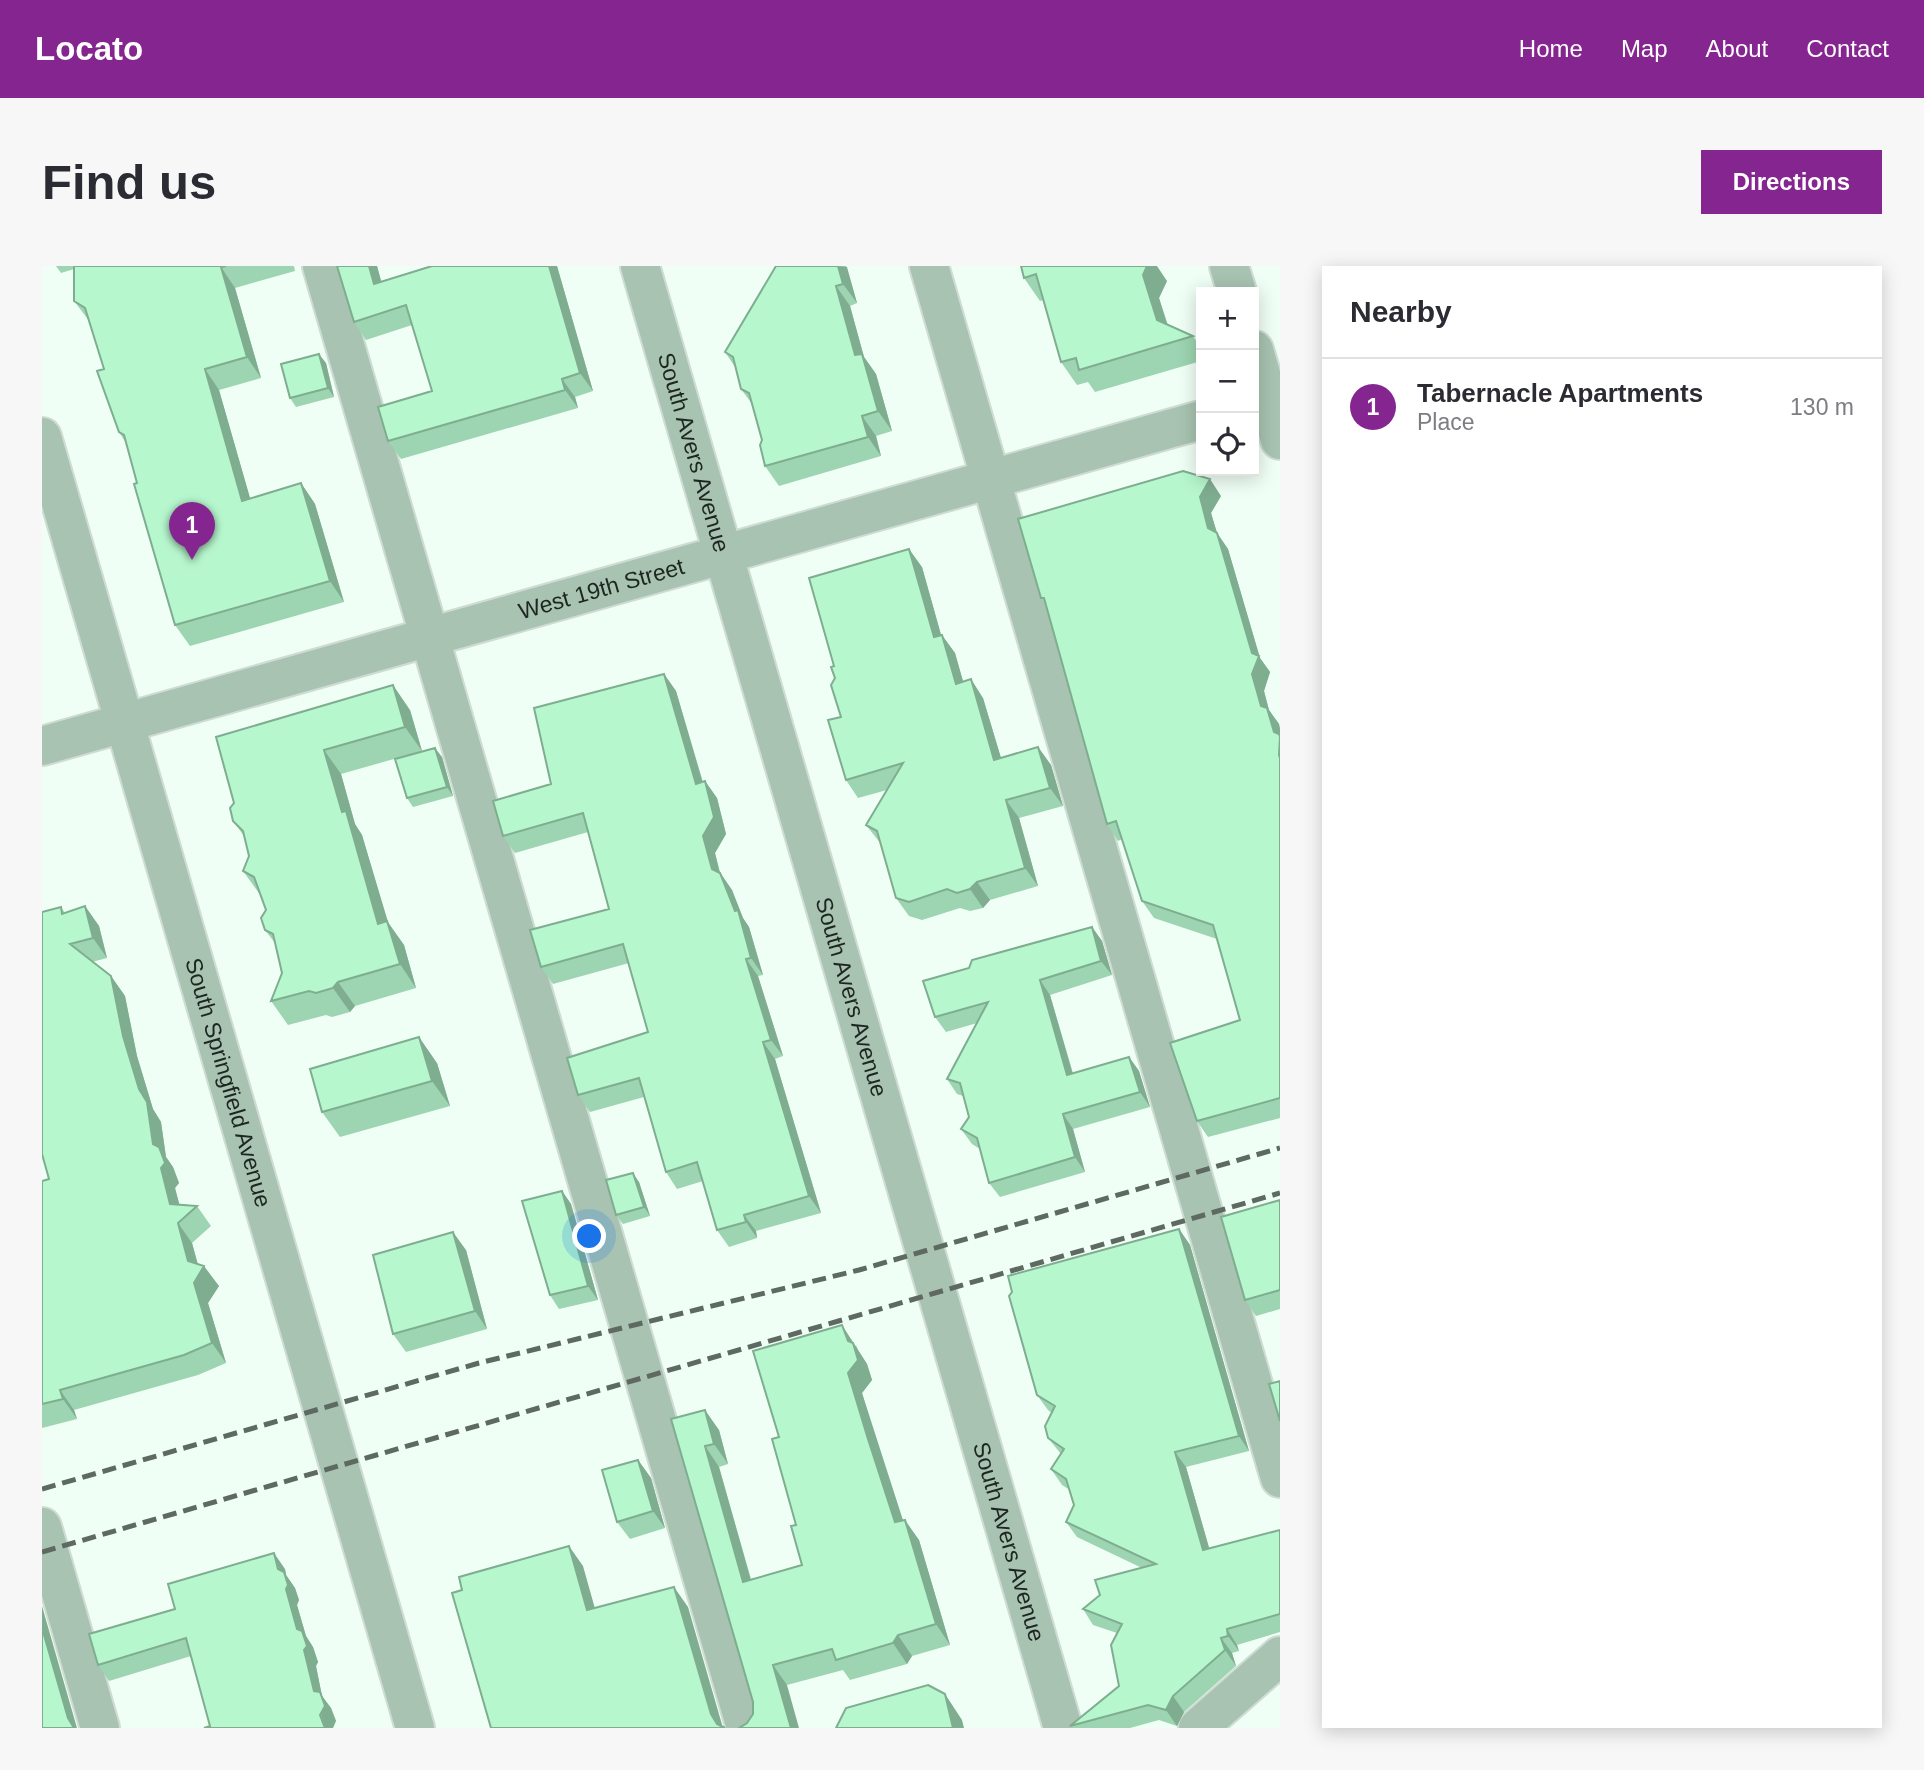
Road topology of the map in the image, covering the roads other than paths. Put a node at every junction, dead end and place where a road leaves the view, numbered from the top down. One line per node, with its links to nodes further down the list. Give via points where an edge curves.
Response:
1 (322, 266): 13 (street)
2 (640, 266): 12 (street, South Avers Avenue)
3 (929, 266): 11 (street)
4 (1229, 266): 5 (street)
5 (1235, 287)
6 (1259, 370): 7 (street)
7 (1267, 402): 10 (street)
8 (1196, 421): 11 (street, West 19th Street)
9 (42, 437): 14 (street, South Springfield Avenue)
10 (1280, 439)
11 (991, 480): 12 (street, West 19th Street); 16 (street)
12 (724, 555): 13 (street, West 19th Street); 22 (street, South Avers Avenue)
13 (430, 637): 14 (street, West 19th Street); 21 (street)
14 (125, 723): 15 (street, West 19th Street); 20 (street, South Springfield Avenue)
15 (42, 746)
16 (1280, 1478)
17 (42, 1527): 19 (street)
18 (1280, 1656): 23 (street)
19 (100, 1728)
20 (415, 1728)
21 (746, 1728)
22 (1063, 1728)
23 (1198, 1728)

